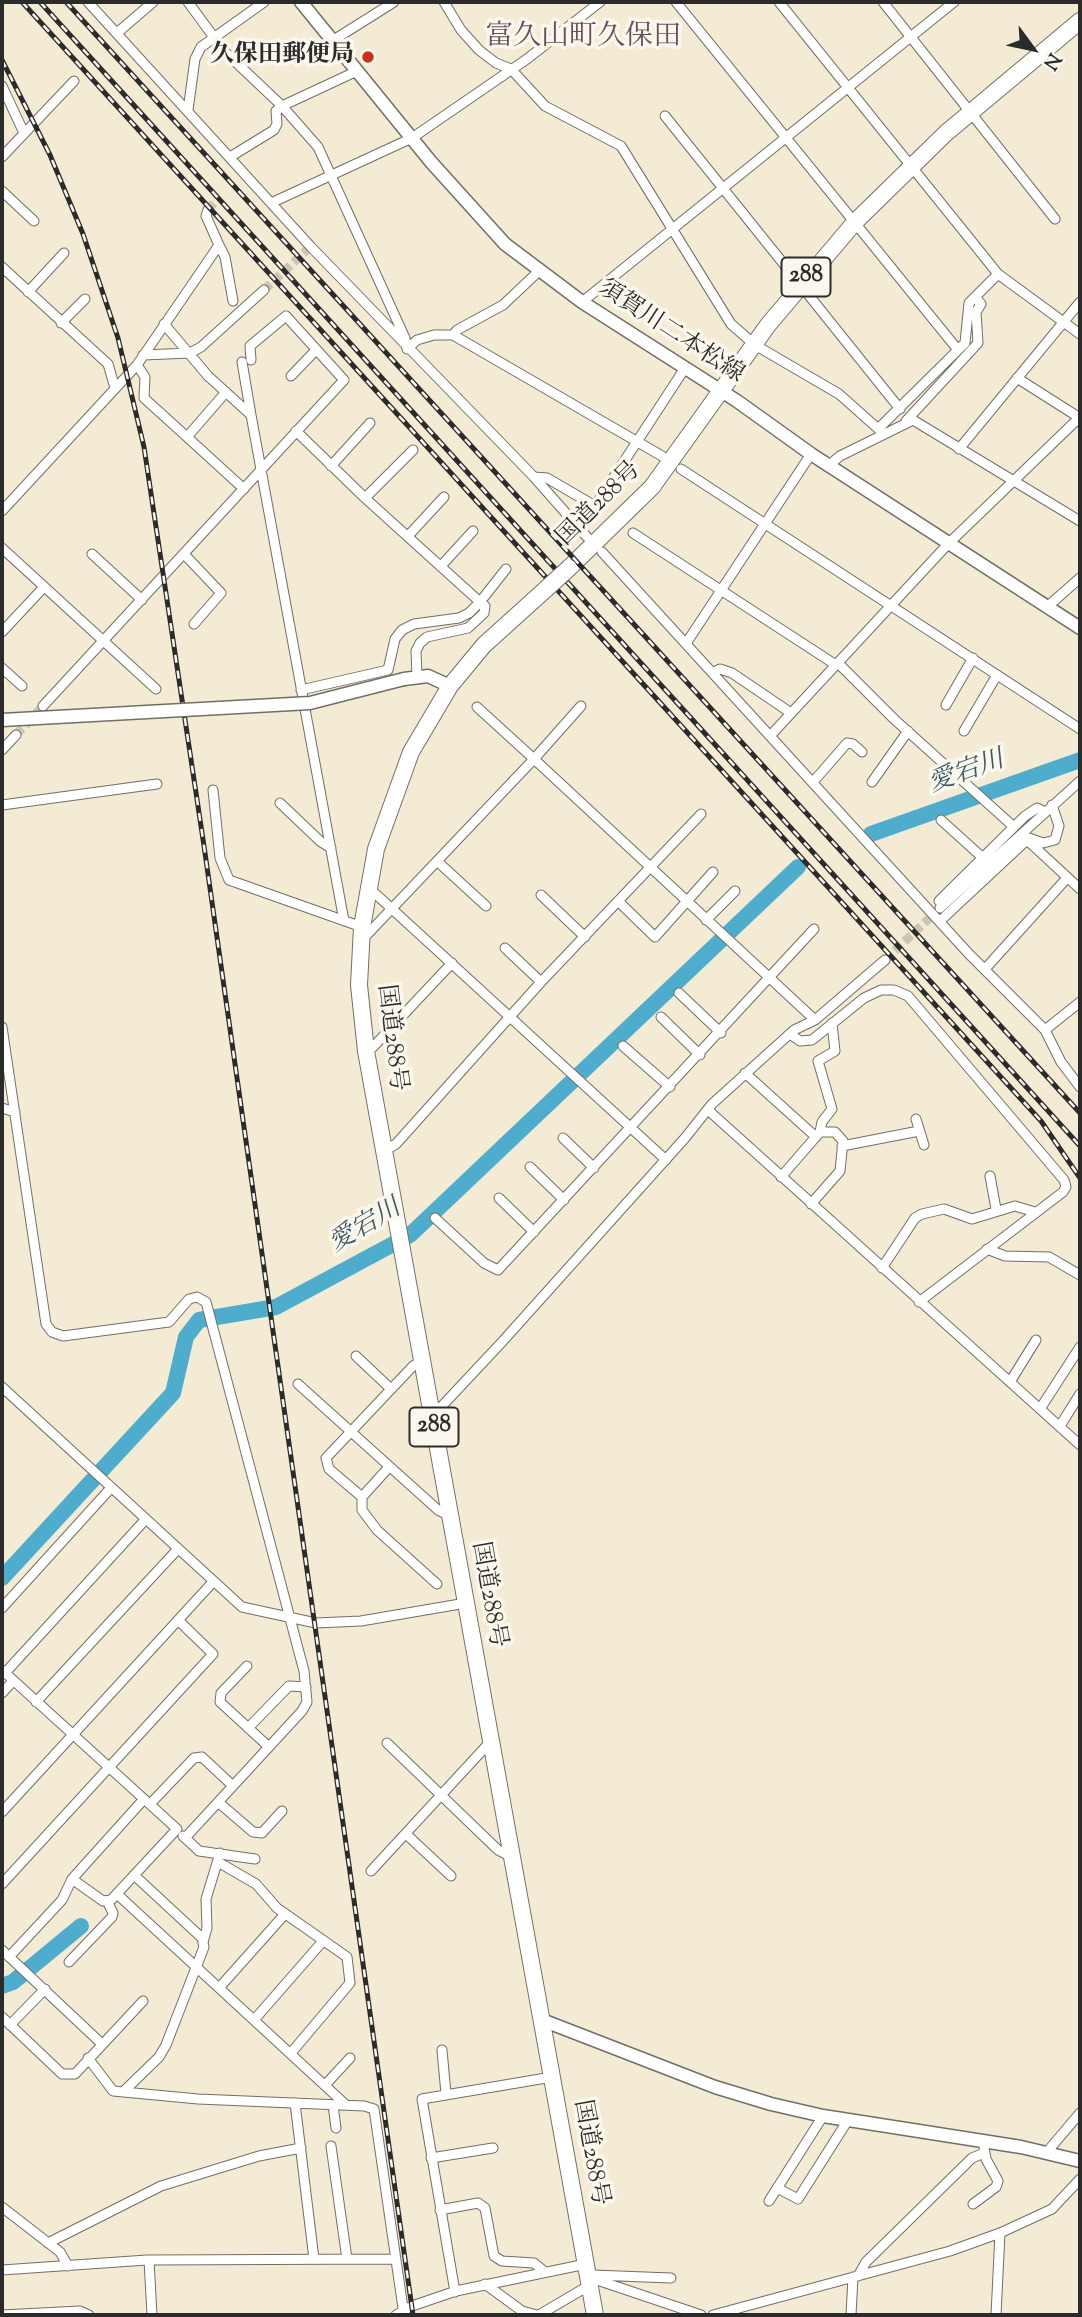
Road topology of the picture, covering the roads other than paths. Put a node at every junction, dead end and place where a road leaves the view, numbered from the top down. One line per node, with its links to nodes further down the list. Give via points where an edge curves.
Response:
1 (88, 2): 14 (street)
2 (153, 2): 14 (street)
3 (188, 2): 15 (street)
4 (264, 2): 15 (street)
5 (301, 2): 17 (main road, 須賀川二本松線)
6 (394, 2): 17 (street)
7 (444, 2): 18 (street, via 479,50)
8 (600, 2): 18 (street)
9 (676, 2): 29 (street)
10 (779, 2): 22 (street)
11 (883, 2): 16 (street)
12 (954, 2): 16 (street)
13 (1080, 21): 25 (highway, 国道288号 / 288)
14 (117, 33): 24 (street)
15 (213, 36): 23 (street); 24 (street, via 195,59)
16 (911, 37): 22 (street); 25 (street)
17 (332, 41): 19 (main road, 須賀川二本松線)
18 (511, 69): 28 (street); 41 (street, via 545,106 621,146)
19 (357, 71): 23 (street); 28 (main road, 須賀川二本松線)
20 (74, 81): 27 (street)
21 (2, 86): 27 (street)
22 (850, 89): 29 (street); 32 (street)
23 (282, 106): 31 (street, via 276,111 274,130); 33 (street, via 318,147)
24 (188, 110): 31 (street)
25 (969, 113): 32 (highway, 国道288号 / 288); 38 (street)
26 (665, 116): 34 (street)
27 (24, 133): 30 (street)
28 (412, 138): 33 (street); 45 (main road, 須賀川二本松線, via 478,217)
29 (787, 140): 34 (street); 40 (street)
30 (2, 157)
31 (230, 157): 36 (street)
32 (911, 165): 40 (highway, 国道288号 / 288); 46 (street)
33 (332, 177): 36 (street); 61 (street)
34 (724, 190): 41 (street); 47 (street)
35 (2, 191): 39 (street)
36 (271, 203): 61 (street)
37 (208, 210): 42 (street, via 206,216)
38 (1055, 219)
39 (34, 221)
40 (855, 222): 47 (highway, 国道288号 / 288); 63 (street)
41 (672, 232): 53 (street); 60 (street, via 731,324)
42 (219, 246): 52 (street); 57 (street)
43 (64, 253): 49 (street)
44 (3, 270): 49 (street)
45 (539, 271): 53 (main road, 須賀川二本松線); 59 (street, via 503,305)
46 (998, 274): 50 (street); 55 (street)
47 (800, 284): 60 (highway, 国道288号 / 288); 73 (street)
48 (264, 289): 64 (street)
49 (28, 292): 56 (street)
50 (975, 297): 63 (street, via 967,308 966,342); 76 (street, via 981,304 976,312 978,343)
51 (85, 299): 56 (street)
52 (233, 301)
53 (582, 302): 67 (main road, 須賀川二本松線)
54 (1080, 303): 55 (street)
55 (1063, 322): 58 (street); 69 (street)
56 (61, 323): 70 (street, via 108,364)
57 (164, 324): 64 (street); 65 (street)
58 (1080, 334)
59 (453, 335): 61 (street, via 417,340); 81 (street)
60 (755, 345): 72 (highway, 国道288号 / 288); 78 (street, via 839,394)
61 (407, 349): 90 (street)
62 (316, 350): 68 (street); 74 (street, via 286,316 250,346); 79 (street, via 344,380)
63 (958, 350): 73 (street)
64 (190, 353): 65 (street); 71 (street)
65 (144, 355): 66 (street)
66 (137, 365): 70 (street); 80 (street, via 145,377 144,398)
67 (685, 368): 72 (main road, 須賀川二本松線); 81 (street)
68 (291, 376)
69 (1017, 378): 75 (street); 82 (street)
70 (116, 388): 95 (street)
71 (226, 392): 74 (street); 80 (street)
72 (721, 392): 84 (main road, 須賀川二本松線); 128 (highway, 国道288号 / 288, bridge, via 652,487 484,645)
73 (900, 409): 78 (street)
74 (251, 415): 88 (street)
75 (1080, 418): 91 (street)
76 (906, 421): 78 (street); 82 (street, via 913,419)
77 (370, 423): 86 (street)
78 (881, 430): 87 (street)
79 (296, 431): 86 (street); 88 (street)
80 (187, 437): 92 (street)
81 (638, 441): 85 (street); 90 (street, via 595,506 547,478)
82 (959, 449): 91 (street)
83 (413, 450): 94 (street)
84 (811, 454): 87 (main road, 須賀川二本松線); 97 (street)
85 (662, 456)
86 (331, 466): 94 (street)
87 (828, 466): 102 (main road, 須賀川二本松線)
88 (260, 469): 92 (street); 130 (street)
89 (681, 469): 97 (street)
90 (534, 477): 101 (street)
91 (1014, 482): 96 (street); 102 (street)
92 (244, 489): 106 (street)
93 (444, 497): 100 (street)
94 (365, 498): 100 (street)
95 (2, 511)
96 (1080, 521)
97 (766, 524): 111 (street); 114 (street)
98 (473, 531): 107 (street)
99 (633, 533): 111 (street)
100 (408, 536): 107 (street)
101 (587, 537)
102 (948, 544): 114 (street); 115 (main road, 須賀川二本松線)
103 (2, 548): 110 (street)
104 (601, 552): 120 (street)
105 (92, 554): 112 (street)
106 (184, 554): 112 (street); 116 (street, via 221,593)
107 (441, 566): 113 (street)
108 (506, 569): 113 (street)
109 (1080, 578): 115 (street)
110 (44, 587): 118 (street); 119 (street)
111 (721, 592): 120 (street); 122 (street)
112 (142, 600): 119 (street)
113 (480, 602): 126 (street, via 484,613 468,628 419,643); 130 (street, via 465,616 401,629 387,670)
114 (891, 605): 121 (street); 122 (street)
115 (1047, 607): 117 (main road, 須賀川二本松線)
116 (194, 624)
117 (1080, 628)
118 (2, 632)
119 (104, 641): 129 (street); 132 (street)
120 (687, 642): 124 (street)
121 (973, 659): 125 (street); 131 (street)
122 (837, 664): 135 (street); 138 (street)
123 (2, 668): 127 (street)
124 (714, 672): 135 (street, via 732,673); 141 (street)
125 (997, 674): 137 (street); 139 (street)
126 (410, 678): 128 (main road, via 428,676); 136 (main road, bridge, via 310,703)
127 (22, 686)
128 (450, 686): 162 (highway, 国道288号 / 288, via 411,752 397,786)
129 (156, 690)
130 (301, 690): 156 (street)
131 (946, 705)
132 (43, 706)
133 (581, 706): 144 (street)
134 (477, 707): 144 (street)
135 (791, 713): 141 (street)
136 (2, 720)
137 (1080, 729)
138 (908, 731): 147 (street); 155 (street)
139 (964, 731)
140 (16, 735): 142 (street)
141 (771, 736): 146 (street)
142 (2, 750)
143 (862, 752): 146 (street, via 846,743)
144 (534, 759): 158 (street); 159 (street)
145 (1080, 781): 152 (street)
146 (813, 782): 170 (street)
147 (872, 782)
148 (157, 784): 151 (street)
149 (213, 790): 172 (street, via 220,858 229,880)
150 (280, 803): 156 (street)
151 (2, 804)
152 (1048, 808): 155 (street); 155 (street, via 1059,826 1055,840 1043,843)
153 (701, 814): 159 (street)
154 (941, 820): 157 (street)
155 (1023, 834): 157 (street); 161 (street); 170 (street); 173 (street)
156 (331, 848): 172 (street)
157 (983, 858): 170 (street)
158 (438, 862): 168 (street); 169 (street)
159 (650, 866): 166 (street); 167 (street)
160 (713, 872): 167 (street)
161 (1068, 878): 163 (street); 180 (street)
162 (368, 887): 169 (street); 175 (highway, 国道288号 / 288)
163 (1080, 889)
164 (735, 891): 171 (street)
165 (541, 895): 176 (street)
166 (618, 901): 167 (street, via 655,937); 176 (street)
167 (687, 901): 171 (street)
168 (486, 906)
169 (394, 909): 175 (street); 179 (street)
170 (935, 909): 173 (street)
171 (706, 920): 181 (street)
172 (344, 921): 175 (street)
173 (940, 921): 180 (street)
174 (814, 929): 181 (street)
175 (361, 934): 194 (highway, 国道288号 / 288, via 359,985)
176 (585, 937): 182 (street)
177 (505, 948): 182 (street)
178 (884, 960): 187 (street)
179 (452, 963): 186 (street); 194 (street)
180 (985, 969): 190 (street)
181 (769, 978): 187 (street); 191 (street)
182 (541, 982): 186 (street)
183 (679, 993): 191 (street)
184 (1080, 1002): 190 (street)
185 (661, 1017): 195 (street)
186 (509, 1018): 203 (street); 209 (street)
187 (815, 1020): 192 (street)
188 (832, 1023): 192 (street, via 807,1042); 205 (street, via 835,1051 817,1061 832,1109); 219 (street, via 881,990 894,990 914,1001 1064,1180 1065,1190)
189 (2, 1027): 201 (street)
190 (1045, 1030): 198 (street)
191 (721, 1033): 195 (street)
192 (790, 1034): 196 (street)
193 (623, 1046): 197 (street)
194 (366, 1051): 209 (highway, 国道288号 / 288)
195 (700, 1055): 197 (street)
196 (746, 1073): 200 (street); 205 (street)
197 (670, 1087): 203 (street)
198 (1080, 1087)
199 (2, 1108): 201 (street)
200 (708, 1111): 210 (street); 213 (street)
201 (15, 1112): 250 (street, via 49,1329 63,1336 169,1322 190,1299 206,1302)
202 (916, 1119): 204 (street)
203 (631, 1128): 210 (street); 212 (street)
204 (919, 1131): 207 (street); 208 (street)
205 (818, 1135): 208 (street, via 835,1132); 213 (street)
206 (563, 1138): 212 (street)
207 (924, 1145)
208 (842, 1146): 217 (street, via 838,1176)
209 (384, 1151): 229 (highway, 国道288号 / 288)
210 (666, 1160): 236 (street)
211 (530, 1167): 216 (street)
212 (594, 1168): 216 (street)
213 (781, 1177): 217 (street)
214 (990, 1177): 218 (street)
215 (499, 1198): 221 (street)
216 (564, 1200): 221 (street)
217 (811, 1204): 223 (street)
218 (996, 1209): 219 (street, via 1022,1206); 223 (street, via 972,1219 944,1209 922,1214)
219 (1035, 1212): 222 (street)
220 (435, 1218): 221 (street, via 495,1270)
221 (534, 1232)
222 (986, 1249): 224 (street, via 997,1255 1049,1257); 225 (street)
223 (881, 1268): 225 (street)
224 (1080, 1275)
225 (919, 1302): 230 (street)
226 (1036, 1340): 230 (street)
227 (1080, 1347): 235 (street)
228 (356, 1356): 233 (street)
229 (423, 1361): 233 (street); 236 (highway, 国道288号 / 288)
230 (1010, 1382): 235 (street)
231 (298, 1384): 238 (street)
232 (2, 1387): 241 (street)
233 (391, 1389): 238 (street)
234 (1080, 1394): 237 (street)
235 (1040, 1409): 237 (street)
236 (432, 1413): 243 (highway, 国道288号 / 288)
237 (1060, 1426): 239 (street)
238 (351, 1432): 240 (street); 242 (street, via 326,1461 329,1469)
239 (1080, 1445)
240 (389, 1467): 242 (street); 243 (street)
241 (110, 1489): 244 (street); 249 (street)
242 (362, 1497): 247 (street, via 362,1510 377,1530)
243 (450, 1516): 248 (highway, 国道288号 / 288)
244 (145, 1520): 245 (street); 253 (street)
245 (177, 1550): 246 (street); 257 (street)
246 (213, 1582): 250 (street, via 242,1607); 251 (street)
247 (437, 1584)
248 (466, 1603): 250 (street, via 361,1621 316,1623); 260 (highway, 国道288号 / 288)
249 (2, 1608)
250 (289, 1618): 255 (street)
251 (178, 1620): 259 (street); 263 (street, via 213,1654)
252 (247, 1666): 258 (street, via 221,1693 220,1702)
253 (3, 1672): 254 (street)
254 (13, 1681): 256 (street); 257 (street)
255 (306, 1687): 258 (street, via 289,1686); 262 (street, via 306,1706)
256 (2, 1693)
257 (36, 1702): 259 (street)
258 (248, 1728): 262 (street)
259 (72, 1734): 263 (street); 269 (street)
260 (491, 1741): 265 (street); 273 (highway, 国道288号 / 288)
261 (387, 1742): 265 (street)
262 (269, 1748): 264 (street)
263 (108, 1766): 266 (street); 280 (street)
264 (233, 1786): 266 (street, via 202,1757 194,1758); 267 (street)
265 (441, 1795): 271 (street); 273 (street, via 498,1850)
266 (147, 1802): 270 (street); 279 (street)
267 (218, 1802): 268 (street, via 253,1832 262,1833); 272 (street)
268 (282, 1811)
269 (2, 1812)
270 (177, 1829): 272 (street); 277 (street)
271 (406, 1834): 276 (street); 278 (street)
272 (185, 1838): 274 (street, via 195,1849)
273 (512, 1857): 294 (highway, 国道288号 / 288)
274 (219, 1858): 275 (street); 283 (street, via 256,1884); 285 (street, via 206,1899)
275 (255, 1859)
276 (371, 1871)
277 (134, 1875): 281 (street); 285 (street)
278 (451, 1876)
279 (72, 1878): 282 (street); 286 (street, via 62,1900)
280 (2, 1884)
281 (117, 1894): 282 (street); 288 (street)
282 (107, 1901): 287 (street, via 112,1917)
283 (285, 1914): 284 (street); 289 (street)
284 (323, 1941): 293 (street); 298 (street, via 347,1957 350,1983)
285 (203, 1942): 288 (street)
286 (6, 1954): 290 (street)
287 (69, 1962)
288 (197, 1968): 289 (street); 303 (street, via 163,2051)
289 (219, 1988): 293 (street)
290 (45, 1989): 295 (street); 296 (street)
291 (143, 2001): 296 (street)
292 (2, 2017): 295 (street)
293 (254, 2020): 298 (street)
294 (542, 2020): 301 (highway, 国道288号 / 288); 309 (main road, via 715,2087)
295 (10, 2025): 299 (street, via 62,2074 75,2074)
296 (102, 2044): 299 (street)
297 (442, 2050): 304 (street)
298 (291, 2053): 302 (street)
299 (88, 2058): 303 (street, via 113,2091)
300 (349, 2058): 302 (street)
301 (552, 2077): 304 (street); 334 (highway, 国道288号 / 288)
302 (326, 2084): 307 (street)
303 (123, 2092): 305 (street)
304 (446, 2094): 318 (street, via 426,2096 421,2102)
305 (295, 2103): 306 (street); 314 (street)
306 (333, 2105): 307 (street); 311 (street)
307 (346, 2105): 329 (street, via 368,2107 376,2113)
308 (1080, 2112): 316 (street)
309 (823, 2116): 310 (main road); 320 (street)
310 (848, 2120): 313 (main road); 320 (street, via 798,2199)
311 (337, 2128)
312 (331, 2146): 328 (street)
313 (984, 2147): 316 (main road); 322 (street, via 998,2180 996,2187); 335 (street)
314 (301, 2148): 326 (street, via 161,2186); 327 (street)
315 (493, 2148): 318 (street)
316 (1047, 2152): 317 (main road)
317 (1078, 2157)
318 (431, 2158): 324 (street)
319 (1080, 2179): 325 (street, via 1043,2215)
320 (777, 2188): 321 (street)
321 (769, 2201)
322 (974, 2204)
323 (2, 2207): 326 (street)
324 (440, 2210): 333 (street, via 478,2203 485,2208 494,2256 502,2261 534,2263); 338 (street)
325 (1000, 2233): 335 (street); 348 (street)
326 (48, 2243): 331 (street)
327 (314, 2259): 328 (street); 330 (street)
328 (347, 2259): 329 (street)
329 (394, 2259): 339 (street)
330 (149, 2260): 331 (street); 342 (street)
331 (68, 2266): 332 (street)
332 (2, 2270)
333 (545, 2272): 334 (street); 337 (street)
334 (588, 2276): 336 (street); 343 (street); 344 (highway, 国道288号 / 288); 345 (street)
335 (856, 2276): 346 (street); 347 (street)
336 (671, 2278)
337 (485, 2284): 338 (street); 343 (street, via 522,2311)
338 (455, 2292): 339 (street)
339 (401, 2314)
340 (2, 2315): 341 (street, via 80,2311)
341 (89, 2315)
342 (152, 2315)
343 (538, 2315)
344 (595, 2315)
345 (701, 2315)
346 (713, 2315)
347 (851, 2315)
348 (996, 2315)

